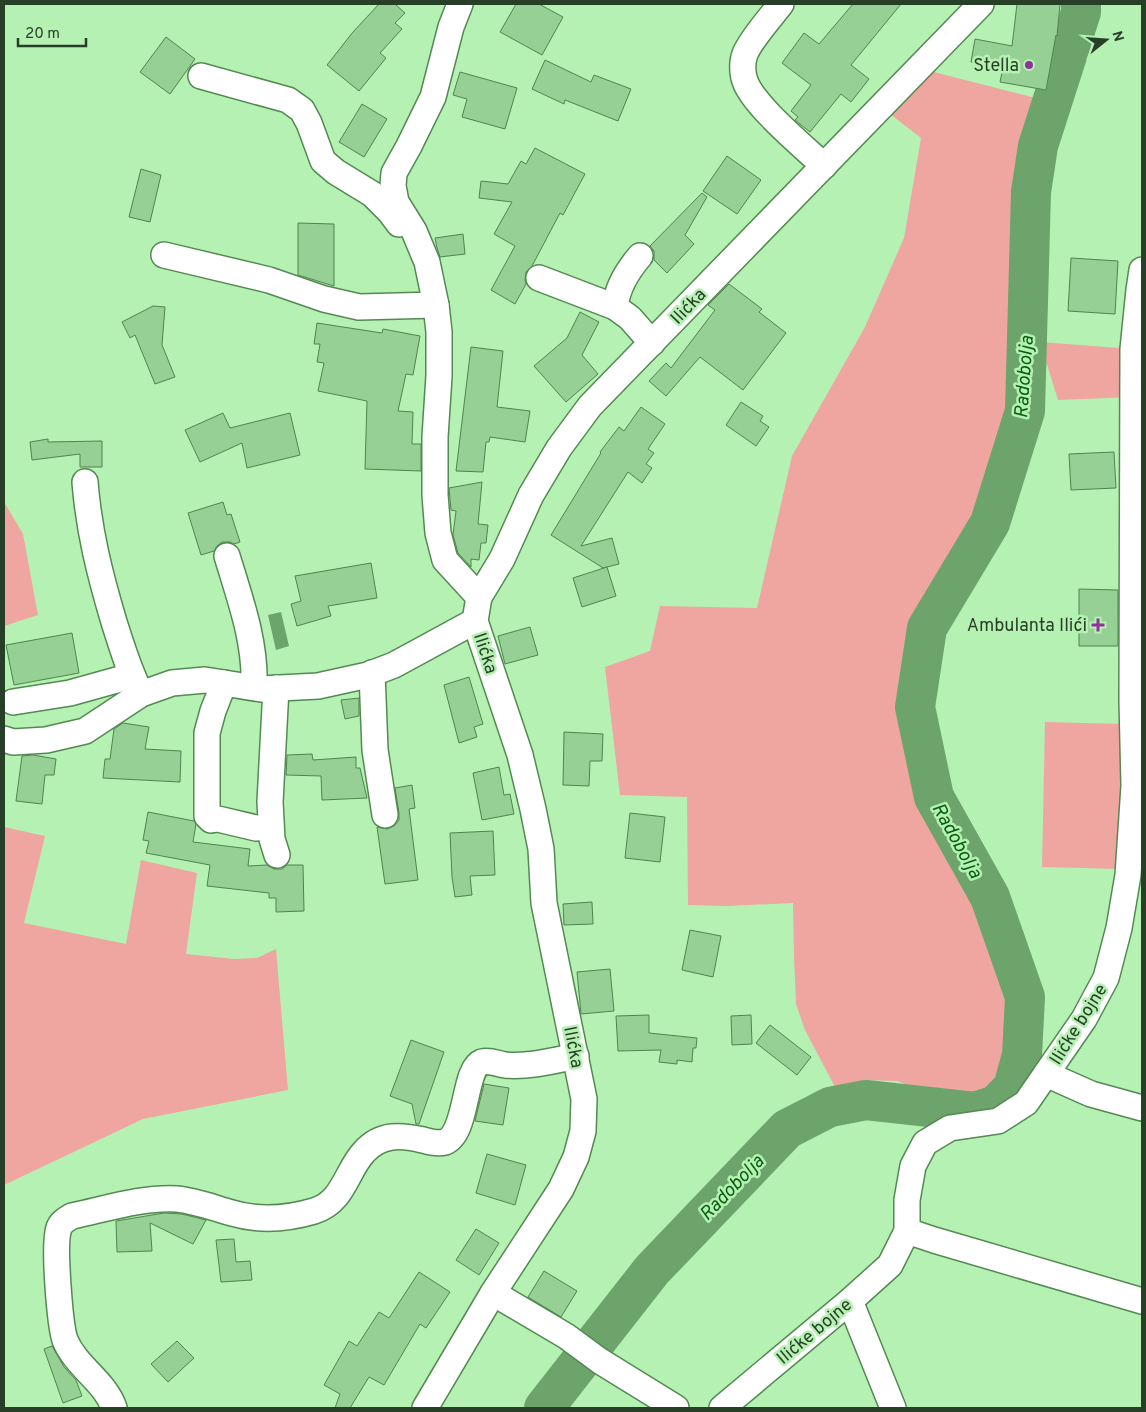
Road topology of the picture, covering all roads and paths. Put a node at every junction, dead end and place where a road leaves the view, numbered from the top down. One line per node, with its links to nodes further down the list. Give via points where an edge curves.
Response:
1 (460, 4): 8 (street, via 433,96 394,173 396,202 414,231)
2 (781, 4): 5 (street, via 745,53 745,81 768,113)
3 (980, 4): 5 (street, Ilićka)
4 (200, 76): 8 (street, via 288,100 302,110 323,161 372,194 390,212)
5 (824, 166): 13 (street, Ilićka)
6 (164, 255): 11 (street, via 269,280 359,308)
7 (640, 256): 12 (street, via 630,267 617,295)
8 (427, 262): 11 (street)
9 (1142, 270): 27 (street, Ilićke bojne, via 1134,349 1134,786 1128,875 1106,978 1084,1019)
10 (539, 278): 12 (street)
11 (436, 305): 16 (street, via 439,332 435,437 438,533 445,560)
12 (616, 307): 13 (street)
13 (652, 343): 16 (street, Ilićka, via 590,406 559,448 531,495)
14 (85, 482): 19 (street, via 100,577)
15 (227, 556): 20 (street, via 255,667)
16 (477, 609): 17 (street, via 394,665); 26 (street, Ilićka, via 533,809 541,849 544,903)
17 (372, 673): 20 (street, via 318,686); 23 (street, via 375,750)
18 (224, 683): 19 (street, via 205,680); 20 (street); 24 (street, via 207,733 207,816 211,820)
19 (136, 685): 21 (street); 22 (street, via 84,731 46,740 13,742)
20 (265, 688): 25 (street, via 272,839)
21 (13, 702)
22 (4, 739)
23 (385, 815)
24 (256, 828)
25 (277, 855)
26 (576, 1056): 30 (street, Ilićka, via 584,1099 583,1131 576,1157 561,1189); 33 (street, via 526,1066 482,1062 471,1079 458,1129 453,1136 446,1142 436,1143 406,1136 380,1140 364,1152 340,1192 316,1210 264,1219 176,1199 145,1201 72,1216 63,1221 56,1244 60,1314 66,1340 78,1360 110,1396)
27 (1046, 1074): 28 (street, via 1091,1094); 29 (street, Ilićke bojne, via 1026,1103 998,1121 950,1128 925,1143 913,1166 907,1200)
28 (1142, 1108)
29 (907, 1231): 31 (street, Ilićke bojne, via 890,1265); 32 (street)
30 (494, 1293): 34 (street, Ilićka); 35 (street)
31 (850, 1301): 36 (street, Ilićke bojne); 37 (street)
32 (1142, 1302)
33 (114, 1408)
34 (425, 1408)
35 (676, 1408)
36 (722, 1408)
37 (893, 1408)

